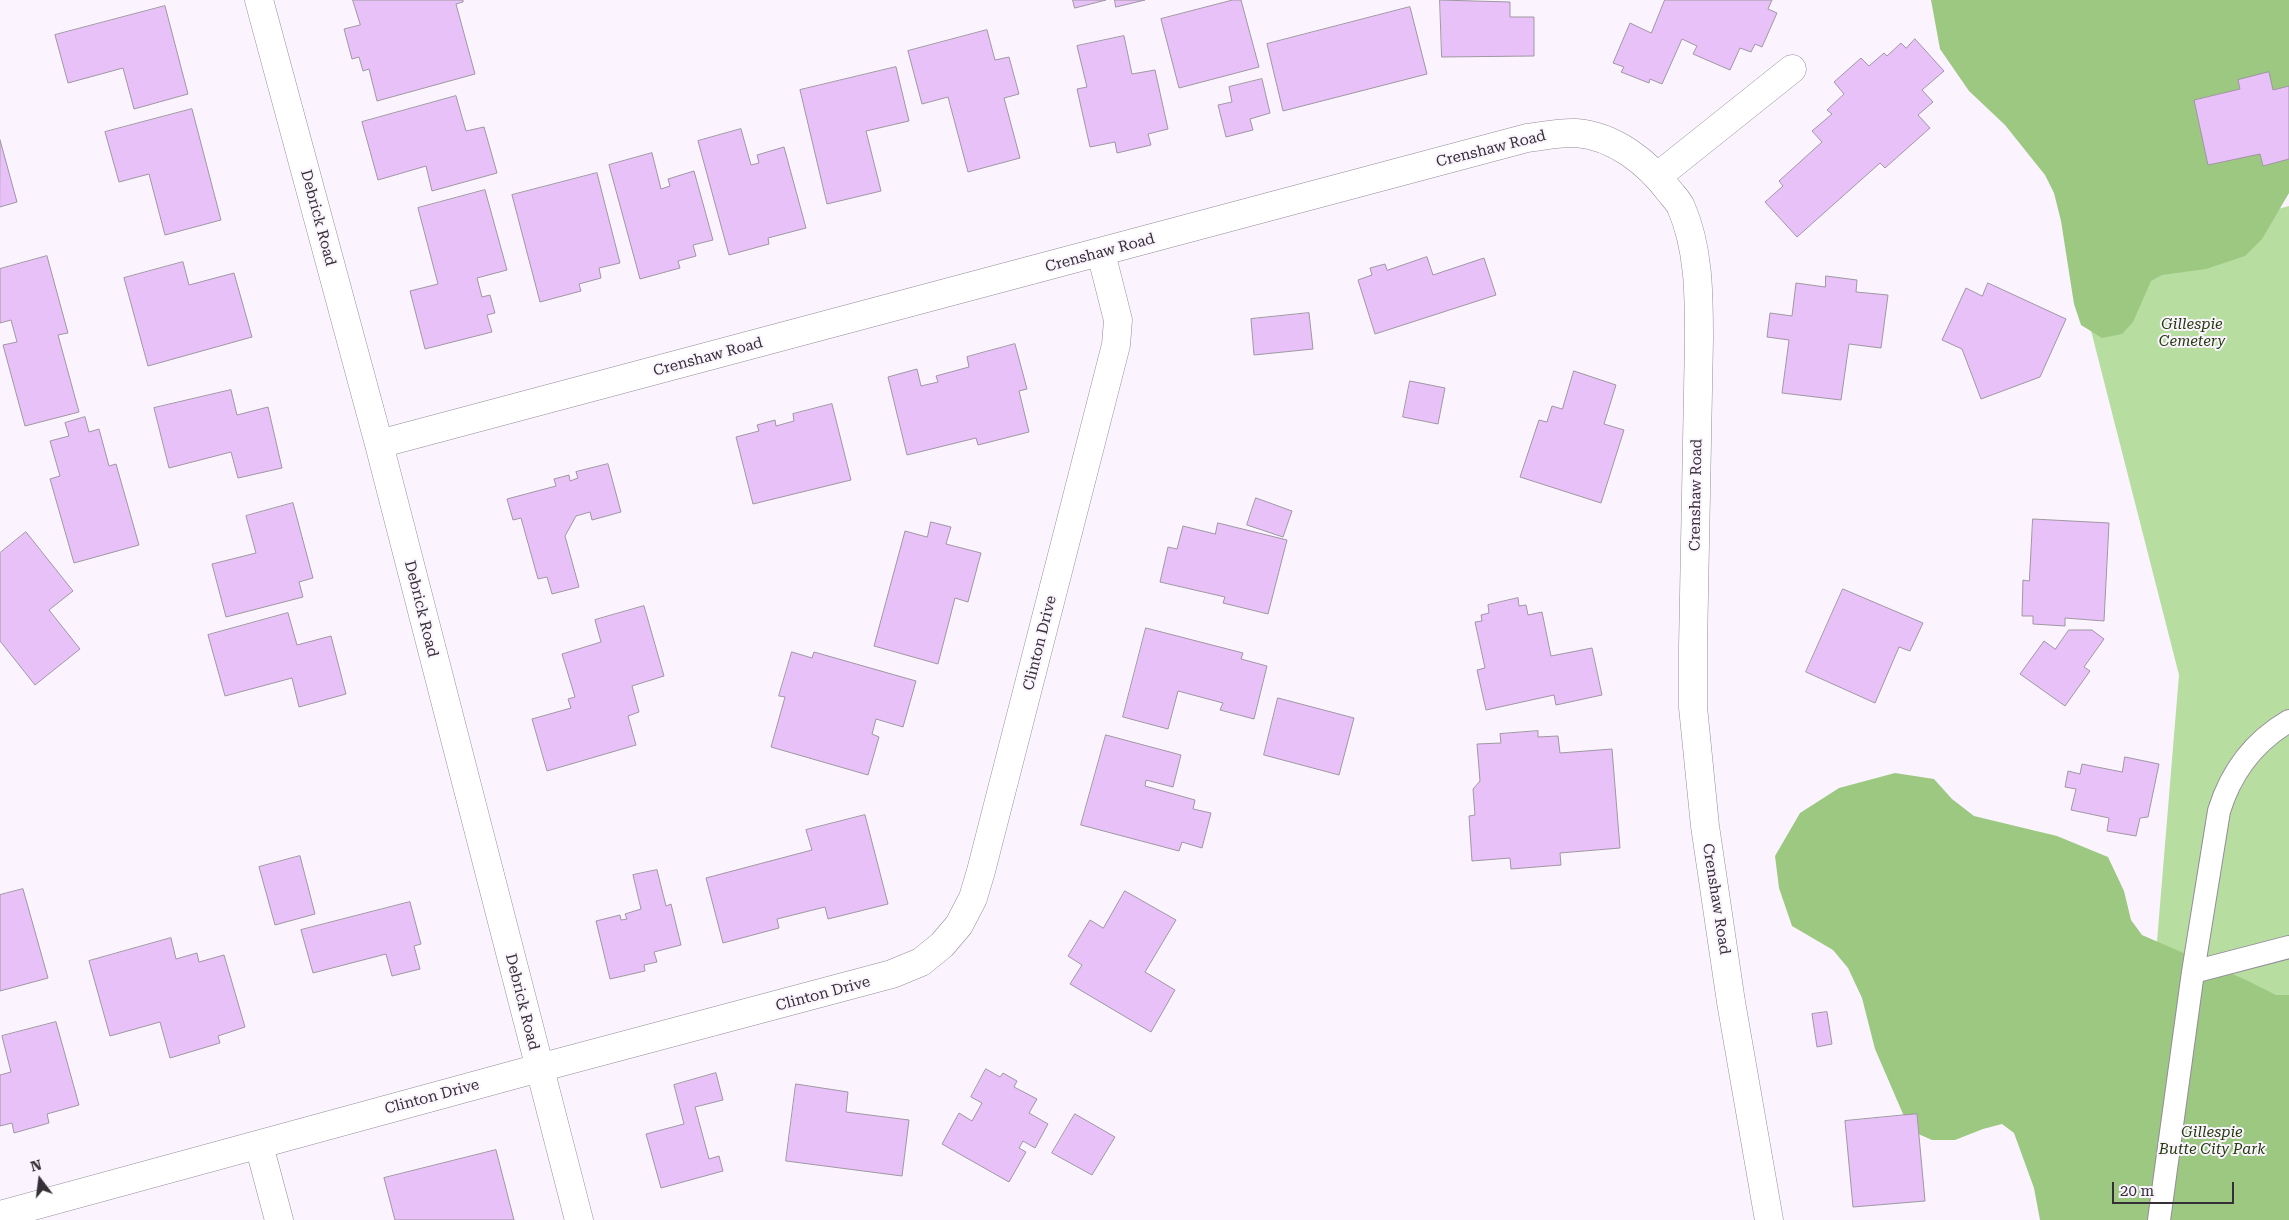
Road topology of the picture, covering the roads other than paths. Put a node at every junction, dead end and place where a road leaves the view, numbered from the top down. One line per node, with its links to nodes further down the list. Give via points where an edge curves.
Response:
1 (259, 0): 5 (street, Debrick Road)
2 (1792, 69): 3 (street)
3 (1658, 176): 4 (street, Crenshaw Road, via 1634,155 1608,141 1578,133 1554,134 1528,138); 14 (street, Crenshaw Road, via 1681,206 1694,250 1699,295 1694,715 1706,836)
4 (1101, 253): 5 (street, Crenshaw Road); 9 (street, Clinton Drive, via 1118,320 1116,345 982,870 959,925 921,962 892,974)
5 (379, 444): 9 (street, Debrick Road)
6 (2289, 721): 8 (lane, via 2254,747 2226,788 2219,811)
7 (2289, 947): 8 (lane)
8 (2193, 972): 15 (lane)
9 (539, 1068): 10 (street, Clinton Drive); 13 (street, Debrick Road)
10 (259, 1145): 11 (street, Clinton Drive); 12 (street)
11 (0, 1215)
12 (279, 1220)
13 (579, 1220)
14 (1769, 1220)
15 (2159, 1220)

